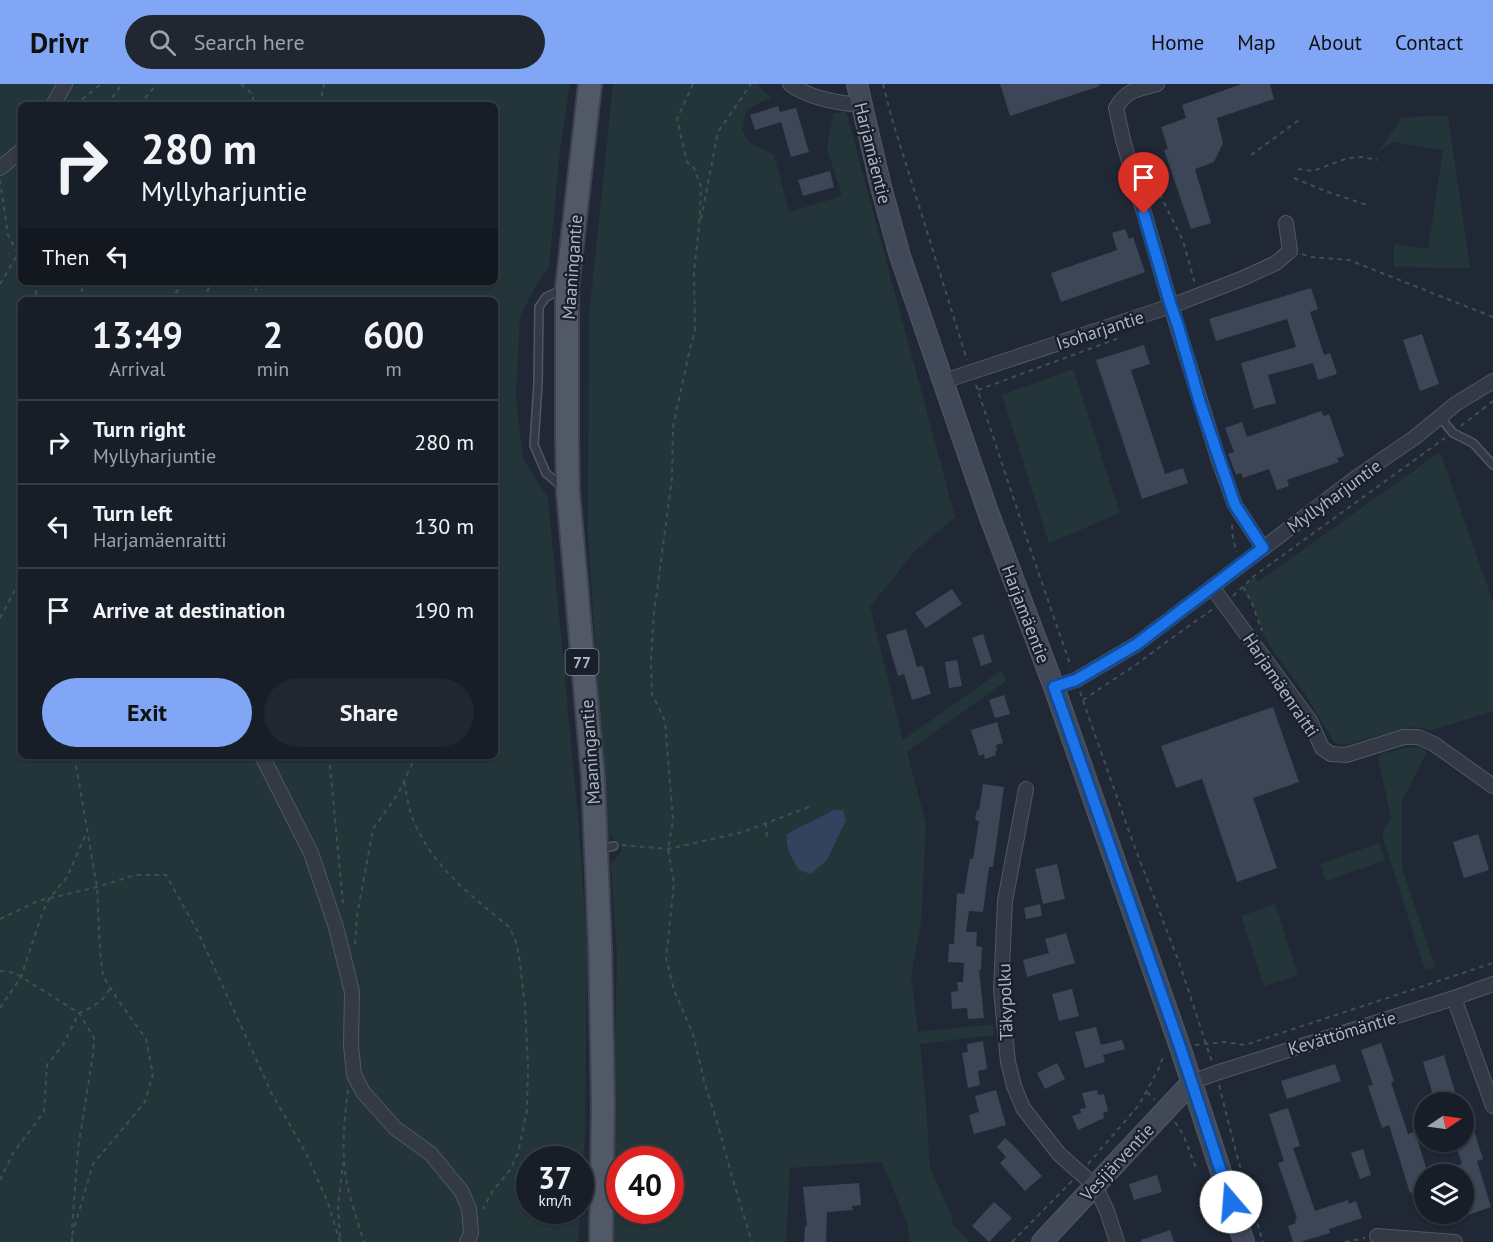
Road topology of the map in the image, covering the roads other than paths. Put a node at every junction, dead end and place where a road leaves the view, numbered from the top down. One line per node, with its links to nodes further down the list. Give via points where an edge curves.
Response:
1 (65, 84): 6 (street)
2 (590, 84): 11 (main road, Maaningantie / 77)
3 (790, 84): 7 (street, via 811,95)
4 (856, 84): 7 (street, Harjamäentie)
5 (1157, 84): 12 (street, via 1128,93 1116,108)
6 (55, 102)
7 (861, 105): 13 (street, Harjamäentie, via 900,256)
8 (18, 153): 9 (street)
9 (0, 168)
10 (1286, 223): 12 (street, Isoharjantie, via 1290,251 1276,263)
11 (567, 288): 17 (main road, Maaningantie / 77); 17 (lane, via 546,297 539,307 534,445 546,473)
12 (1171, 306): 13 (street, Isoharjantie); 18 (street, via 1235,505)
13 (944, 381): 20 (street, Harjamäentie)
14 (1493, 381): 15 (street, Myllyharjuntie)
15 (1440, 417): 16 (lane, via 1453,433 1473,443); 18 (street, Myllyharjuntie)
16 (1493, 465)
17 (568, 492): 31 (main road, Maaningantie / 77, via 592,777 605,848 600,946)
18 (1263, 548): 19 (street, Myllyharjuntie)
19 (1212, 587): 20 (street, Myllyharjuntie, via 1137,644 1076,680); 22 (street, Harjamäenraitti, via 1310,722 1322,748 1331,754 1346,755 1397,739 1418,737)
20 (1054, 687): 26 (street, Harjamäentie)
21 (264, 759): 30 (street, via 311,853 336,927 352,992 354,1075 363,1092 395,1128 431,1154 462,1192 469,1209)
22 (1493, 786)
23 (1026, 789): 28 (street, Täkypolku, via 1005,901 1001,990 1008,1062 1023,1108 1059,1154)
24 (1493, 984): 25 (street, Kevättömäntie)
25 (1454, 998): 26 (street, Kevättömäntie); 27 (street)
26 (1192, 1082): 28 (street, Vesijärventie); 34 (street, Harjamäentie)
27 (1493, 1107)
28 (1095, 1186): 32 (street, Vesijärventie); 33 (street)
29 (1377, 1236): 35 (street)
30 (469, 1238)
31 (601, 1242)
32 (1042, 1242)
33 (1117, 1242)
34 (1244, 1242)
35 (1455, 1242)

